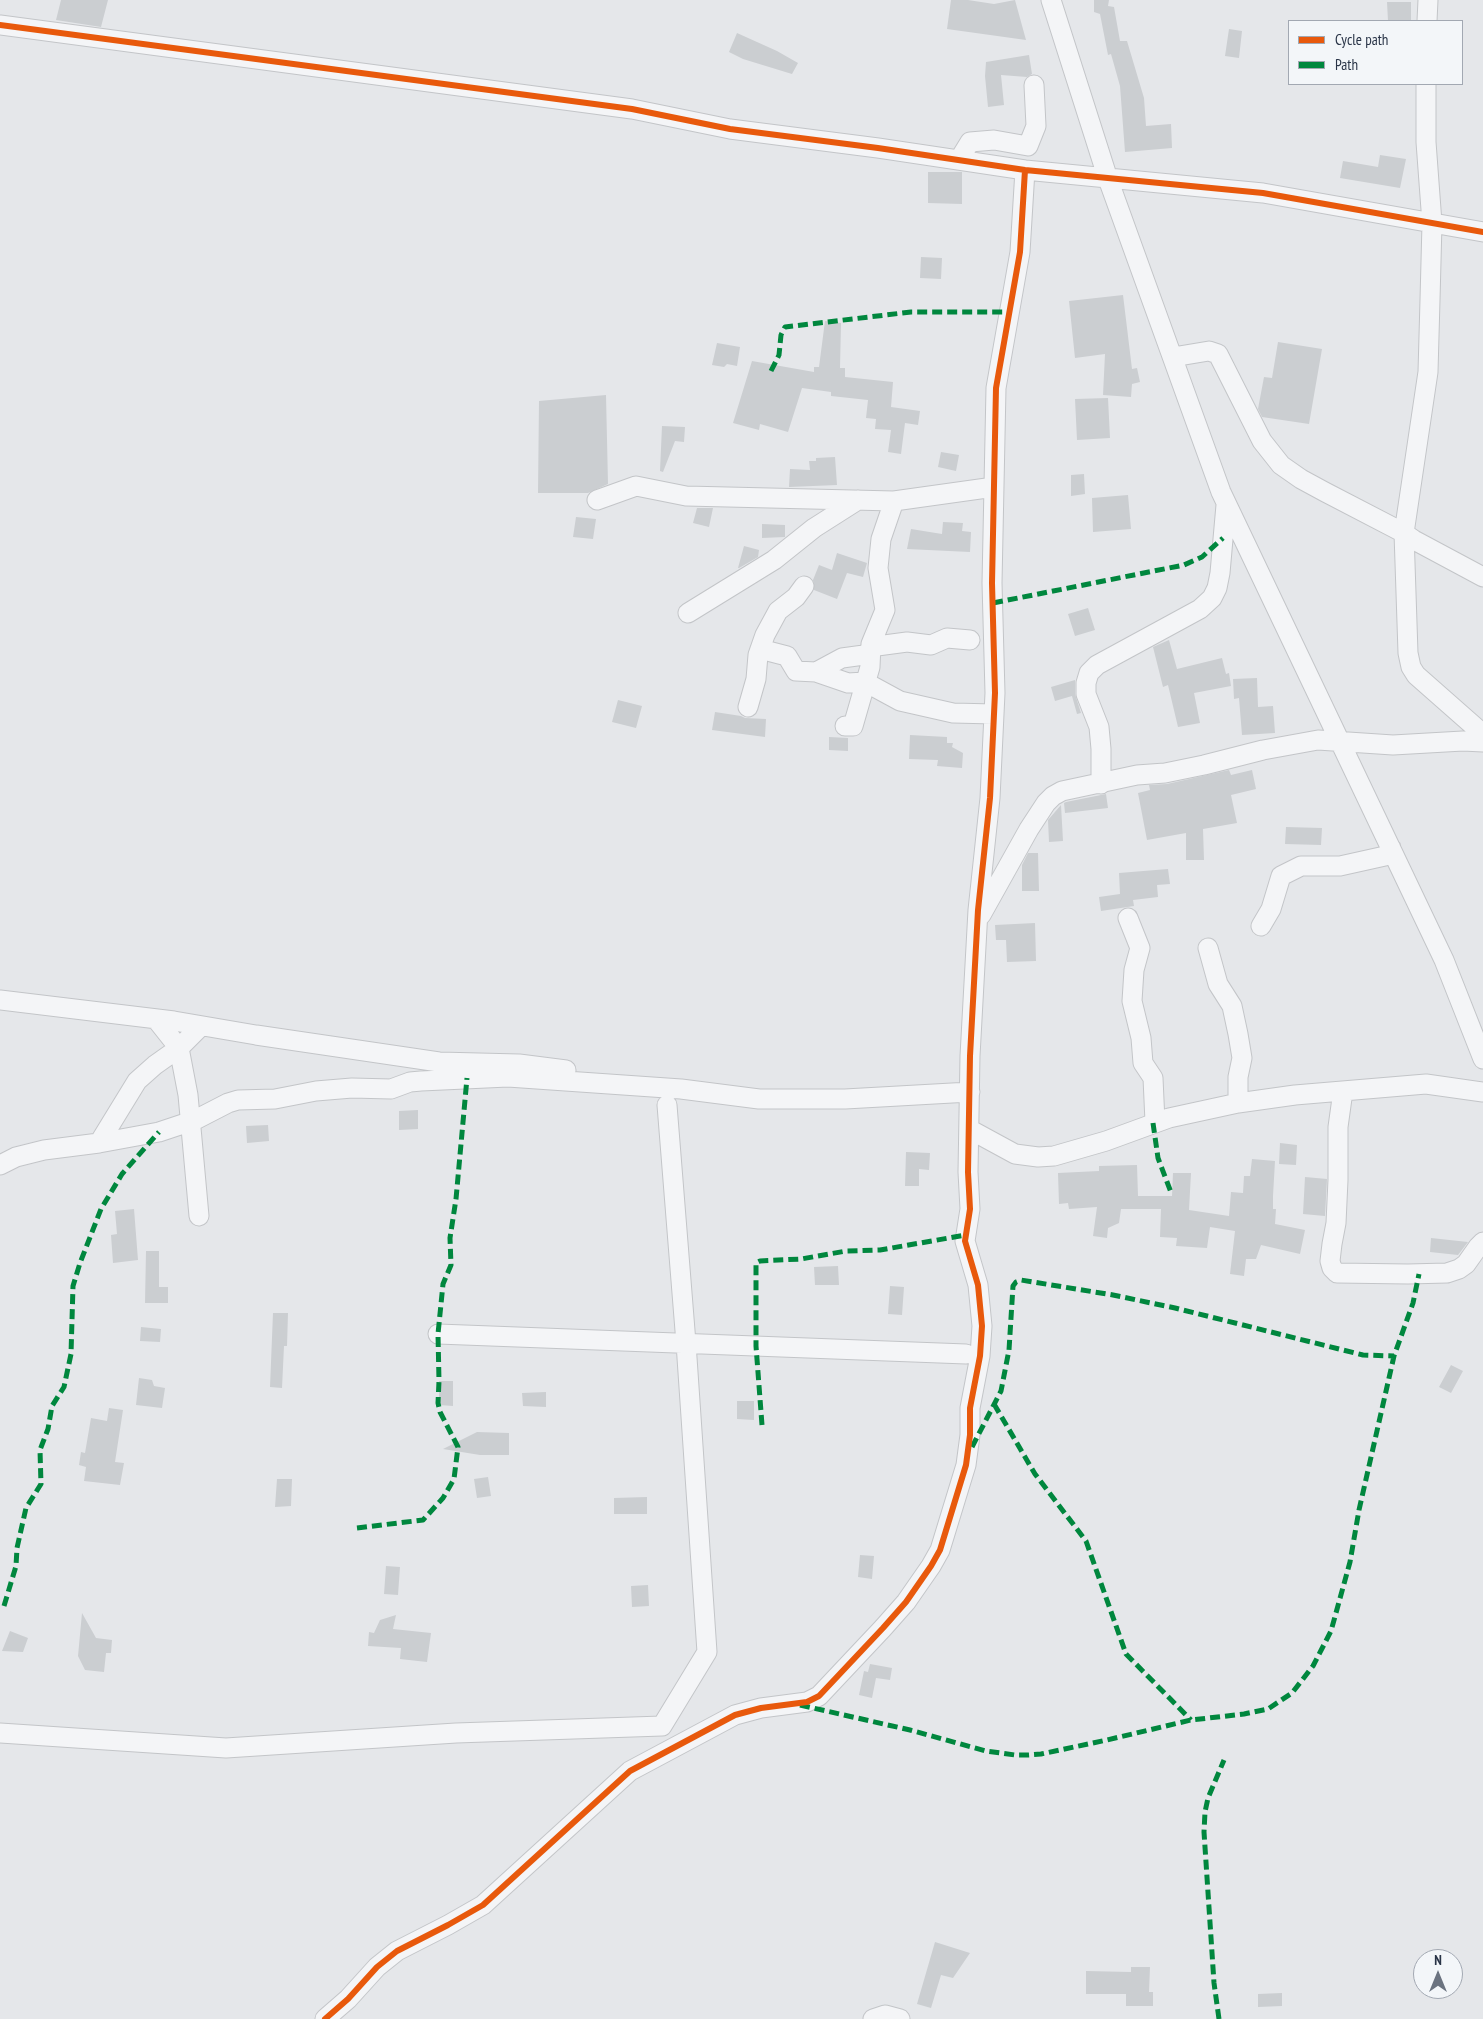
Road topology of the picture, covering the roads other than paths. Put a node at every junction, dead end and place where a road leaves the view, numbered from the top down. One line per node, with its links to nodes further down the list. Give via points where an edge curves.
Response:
1 (1051, 0): 9 (street)
2 (1428, 0): 3 (street)
3 (1427, 20)
4 (0, 24): 7 (street, via 632,109 730,128)
5 (1034, 85): 7 (street, via 1036,126 1028,146 994,140 970,142)
6 (1426, 85): 10 (street)
7 (959, 160): 8 (street)
8 (1025, 170): 9 (street); 13 (street, via 1020,252 996,388)
9 (1108, 179): 10 (street, via 1263,193); 12 (street)
10 (1432, 223): 11 (street); 18 (street, via 1428,372)
11 (1483, 232)
12 (1173, 357): 17 (street); 18 (street, via 1209,351 1218,354 1262,441 1281,465 1317,488)
13 (994, 488): 16 (street); 28 (street)
14 (597, 500): 15 (street, via 636,486 686,496)
15 (858, 500): 16 (street); 21 (street, via 814,528 774,560)
16 (894, 501): 24 (street, via 881,539 878,568 885,610)
17 (1226, 504): 31 (street); 33 (street, via 1220,574 1212,598 1200,609 1097,665 1089,673 1086,694 1099,727)
18 (1404, 533): 19 (street); 30 (street, via 1411,667)
19 (1483, 577)
20 (804, 586): 23 (street, via 778,611)
21 (688, 613)
22 (970, 640): 24 (street, via 948,638 930,644 907,642 877,646)
23 (760, 649): 25 (street, via 786,656 796,671); 27 (street)
24 (871, 650): 25 (street, via 842,658); 26 (street)
25 (816, 672): 26 (street, via 848,682)
26 (865, 682): 28 (street, via 900,701 954,713); 29 (street, via 853,726)
27 (748, 707)
28 (994, 714): 36 (street, via 990,798)
29 (845, 726)
30 (1483, 734)
31 (1340, 741): 32 (street, via 1393,744); 33 (street, via 1311,741); 34 (street)
32 (1483, 742)
33 (1102, 784): 36 (street, via 1062,791 1046,803)
34 (1391, 848): 37 (street, via 1385,856 1340,866 1300,866 1281,876 1271,909); 43 (street, via 1444,960)
35 (1128, 918): 51 (street, via 1140,948 1134,970 1132,1001 1143,1063 1153,1078)
36 (977, 922): 46 (street)
37 (1261, 926)
38 (1208, 948): 48 (street, via 1218,984 1232,1006 1238,1034 1242,1058)
39 (0, 1000): 40 (street)
40 (156, 1019): 41 (street); 42 (street)
41 (201, 1026): 42 (street); 44 (street, via 439,1062 520,1064)
42 (179, 1048): 50 (street); 53 (street, via 137,1082)
43 (1483, 1059)
44 (681, 1089): 46 (street, via 759,1099 845,1099); 50 (street, via 508,1078 421,1081 391,1089 343,1089 274,1099 238,1100)
45 (1343, 1091): 47 (street, via 1426,1084); 48 (street); 56 (street, via 1338,1127 1332,1268 1346,1273 1447,1273 1466,1264)
46 (970, 1092): 52 (street)
47 (1483, 1092)
48 (1238, 1104): 51 (street)
49 (668, 1105): 58 (street)
50 (190, 1122): 53 (street, via 149,1135); 55 (street)
51 (1155, 1122): 52 (street, via 1079,1149 1038,1157 1015,1154)
52 (969, 1129): 61 (street, via 969,1217 965,1241 978,1284 982,1326 980,1356 970,1408 966,1465 940,1550 922,1581 819,1696 807,1702 735,1715 630,1771 483,1905 397,1950)
53 (99, 1143): 54 (street, via 44,1150)
54 (0, 1165)
55 (199, 1216)
56 (1483, 1242)
57 (438, 1334): 58 (street)
58 (686, 1343): 59 (street); 60 (street, via 706,1652 662,1726 456,1733 226,1748)
59 (966, 1354)
60 (0, 1733)
61 (325, 2019)
62 (873, 2019): 63 (street, via 885,2015)
63 (900, 2019)

